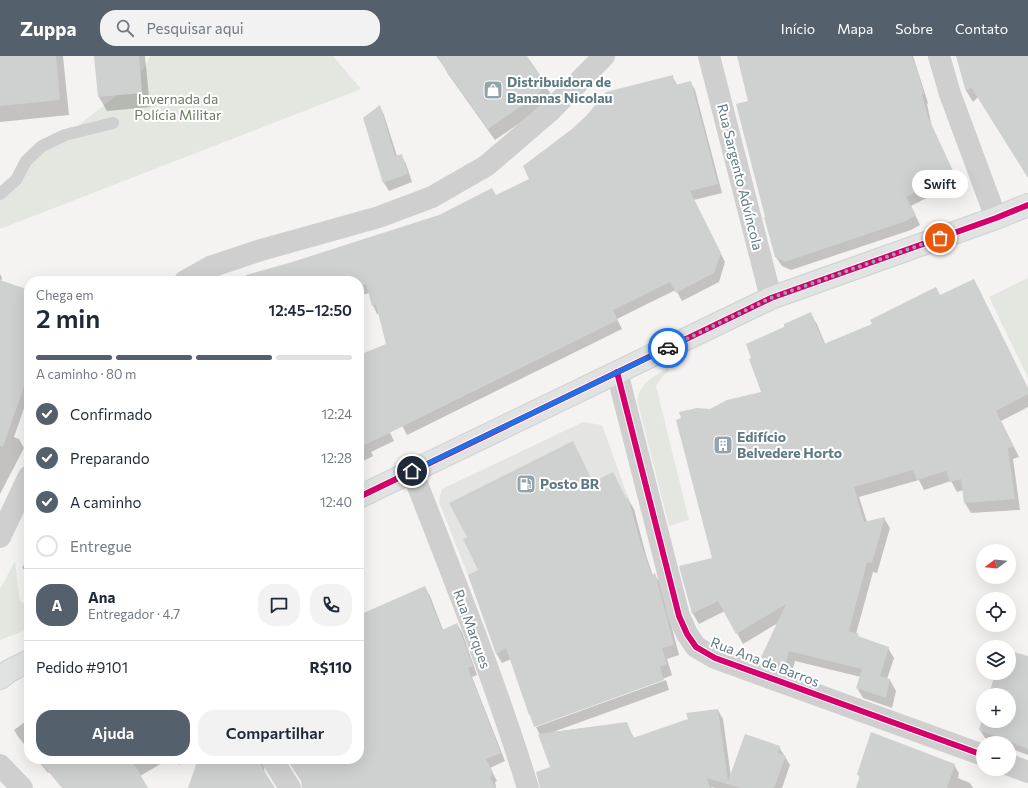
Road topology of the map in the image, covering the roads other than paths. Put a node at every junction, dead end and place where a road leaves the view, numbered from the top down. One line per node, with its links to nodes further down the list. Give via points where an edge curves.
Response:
1 (604, 56): 8 (street, via 549,112 486,166 432,197 379,217 261,250 210,267)
2 (709, 56): 9 (street, Rua Sargento Advíncola)
3 (939, 56): 7 (street, via 950,94)
4 (113, 123): 5 (lane, via 64,135 42,146 26,161 16,180)
5 (0, 194)
6 (1028, 205): 7 (main road)
7 (996, 218): 9 (main road)
8 (194, 276)
9 (771, 298): 10 (main road)
10 (617, 372): 11 (main road); 17 (street, Rua Ana de Barros, via 679,616 696,646 715,658)
11 (412, 471): 13 (main road); 24 (street, Rua Marques, via 468,614)
12 (24, 487): 14 (street)
13 (364, 495)
14 (0, 537)
15 (24, 664): 16 (main road)
16 (3, 674)
17 (976, 752)
18 (275, 764): 23 (street)
19 (0, 765): 22 (street)
20 (1016, 768): 21 (street)
21 (1028, 772)
22 (22, 788)
23 (290, 788)
24 (528, 788)

